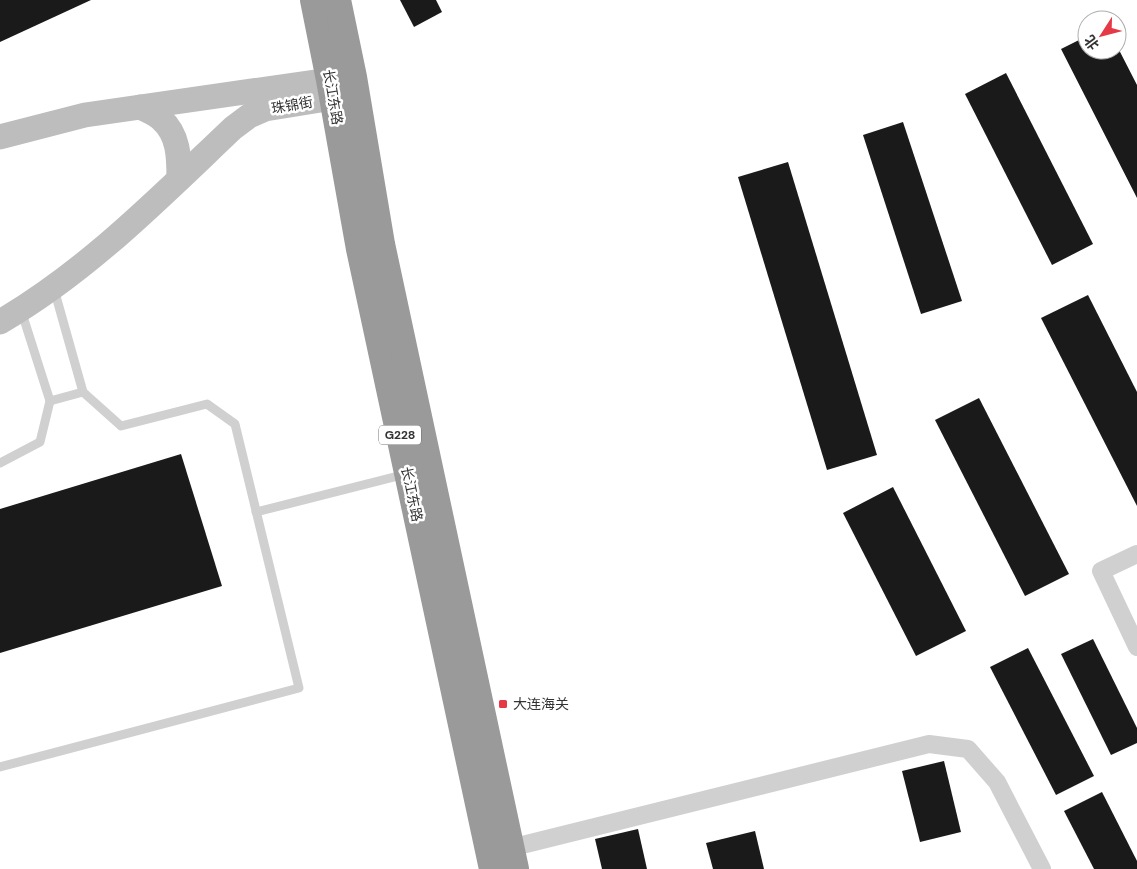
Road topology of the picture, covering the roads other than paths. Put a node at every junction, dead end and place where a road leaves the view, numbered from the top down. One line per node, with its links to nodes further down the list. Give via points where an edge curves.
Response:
1 (314, 0): 3 (highway, 长江东路 / G228)
2 (337, 0): 3 (highway, 长江东路 / G228)
3 (339, 85): 4 (main road, 珠锦街); 6 (main road, 珠锦街, via 249,116); 12 (highway, 长江东路 / G228, via 360,249); 17 (highway, 长江东路 / G228, via 381,244)
4 (140, 107): 5 (main road, 珠锦街, via 85,115); 6 (main road, via 160,118 174,136 179,156)
5 (0, 137)
6 (179, 179): 7 (main road, 珠锦街, via 104,248)
7 (54, 288): 8 (main road, 珠锦街); 9 (lane)
8 (10, 316): 10 (lane)
9 (83, 392): 10 (lane); 13 (lane, via 122,426 207,404 235,424)
10 (50, 401): 11 (lane, via 40,442)
11 (0, 463)
12 (408, 474): 13 (lane); 18 (highway, 长江东路 / G228)
13 (256, 512): 16 (lane, via 300,688)
14 (1137, 554): 15 (street, via 1101,571)
15 (1137, 647)
16 (0, 767)
17 (513, 858): 19 (street, via 929,744 968,749 997,782)
18 (493, 869)
19 (1042, 869)

